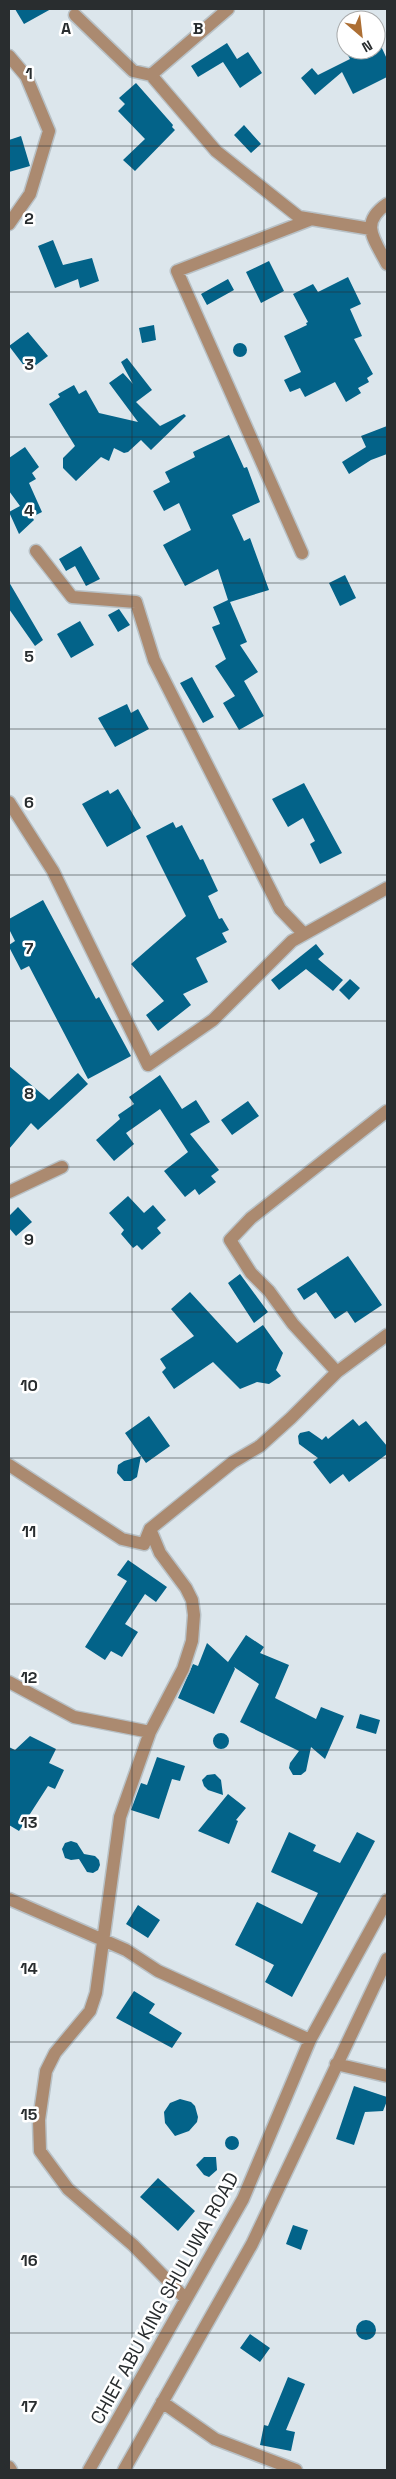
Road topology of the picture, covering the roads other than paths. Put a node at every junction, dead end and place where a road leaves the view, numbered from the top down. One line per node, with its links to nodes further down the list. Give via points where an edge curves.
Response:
1 (228, 9): 4 (street)
2 (75, 15): 4 (street, via 133,71)
3 (9, 56): 7 (street, via 26,76 49,131 30,194)
4 (151, 75): 6 (street, via 216,151 299,216)
5 (387, 204): 8 (street, via 375,212)
6 (312, 219): 8 (street); 11 (street, via 177,271)
7 (9, 224)
8 (370, 229): 9 (street)
9 (387, 264)
10 (36, 552): 14 (street, via 72,597 136,602 159,669 280,909)
11 (302, 553)
12 (9, 802): 14 (street, via 53,871 148,1065 213,1020)
13 (387, 888): 14 (street)
14 (303, 933)
15 (387, 1110): 19 (street, via 251,1218 230,1240 251,1273)
16 (62, 1166): 17 (street)
17 (9, 1192)
18 (387, 1336): 19 (street)
19 (337, 1372): 21 (street, via 260,1446 233,1462)
20 (9, 1465): 22 (street, via 122,1538)
21 (150, 1529): 22 (street); 23 (street)
22 (144, 1544): 23 (street)
23 (160, 1554): 25 (street, via 186,1588 194,1616 192,1641 183,1669)
24 (9, 1682): 25 (street, via 74,1717)
25 (150, 1732): 28 (street, via 120,1817)
26 (9, 1899): 28 (street)
27 (387, 1900): 30 (street, CHIEF ABU KING SHULUWA ROAD)
28 (105, 1941): 30 (street, via 126,1950 158,1971); 33 (street, via 90,2011 55,2053 46,2071 39,2120 40,2151 68,2189 133,2245)
29 (387, 1959): 31 (street)
30 (310, 2040): 33 (street, CHIEF ABU KING SHULUWA ROAD, via 243,2198)
31 (336, 2064): 32 (street); 34 (street, via 252,2244)
32 (387, 2076)
33 (186, 2299): 37 (street, CHIEF ABU KING SHULUWA ROAD)
34 (162, 2402): 38 (street); 39 (street, via 215,2439)
35 (9, 2467): 36 (street)
36 (12, 2470)
37 (89, 2470)
38 (124, 2470)
39 (296, 2470)

